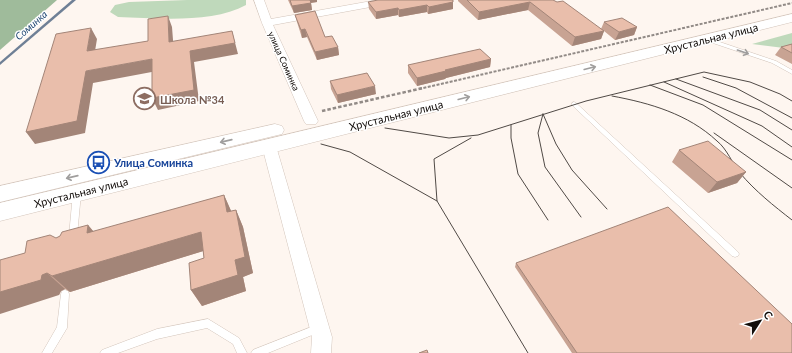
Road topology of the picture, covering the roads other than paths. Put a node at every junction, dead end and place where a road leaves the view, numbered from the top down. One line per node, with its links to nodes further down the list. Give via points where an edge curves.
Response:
1 (259, 0): 5 (street, улица Соминка)
2 (392, 0): 5 (street)
3 (792, 8): 9 (main road, Хрустальная улица)
4 (792, 18): 6 (main road, Хрустальная улица)
5 (267, 23): 9 (street, улица Соминка)
6 (706, 39): 7 (lane, one-way to 7, via 774,62); 9 (main road, Хрустальная улица, one-way to 6)
7 (792, 72)
8 (574, 104): 15 (lane)
9 (312, 123): 10 (main road, Хрустальная улица)
10 (267, 139): 11 (main road, Хрустальная улица); 12 (main road, Хрустальная улица, one-way to 12); 17 (street)
11 (77, 193): 13 (main road, Хрустальная улица); 14 (lane)
12 (0, 194)
13 (0, 212)
14 (72, 244)
15 (735, 254)
16 (65, 294): 18 (lane, via 62,328)
17 (319, 328): 21 (lane); 22 (street, via 322,337)
18 (47, 353)
19 (105, 353): 20 (lane, via 157,334 208,323 236,341)
20 (242, 353)
21 (256, 353)
22 (321, 353)

